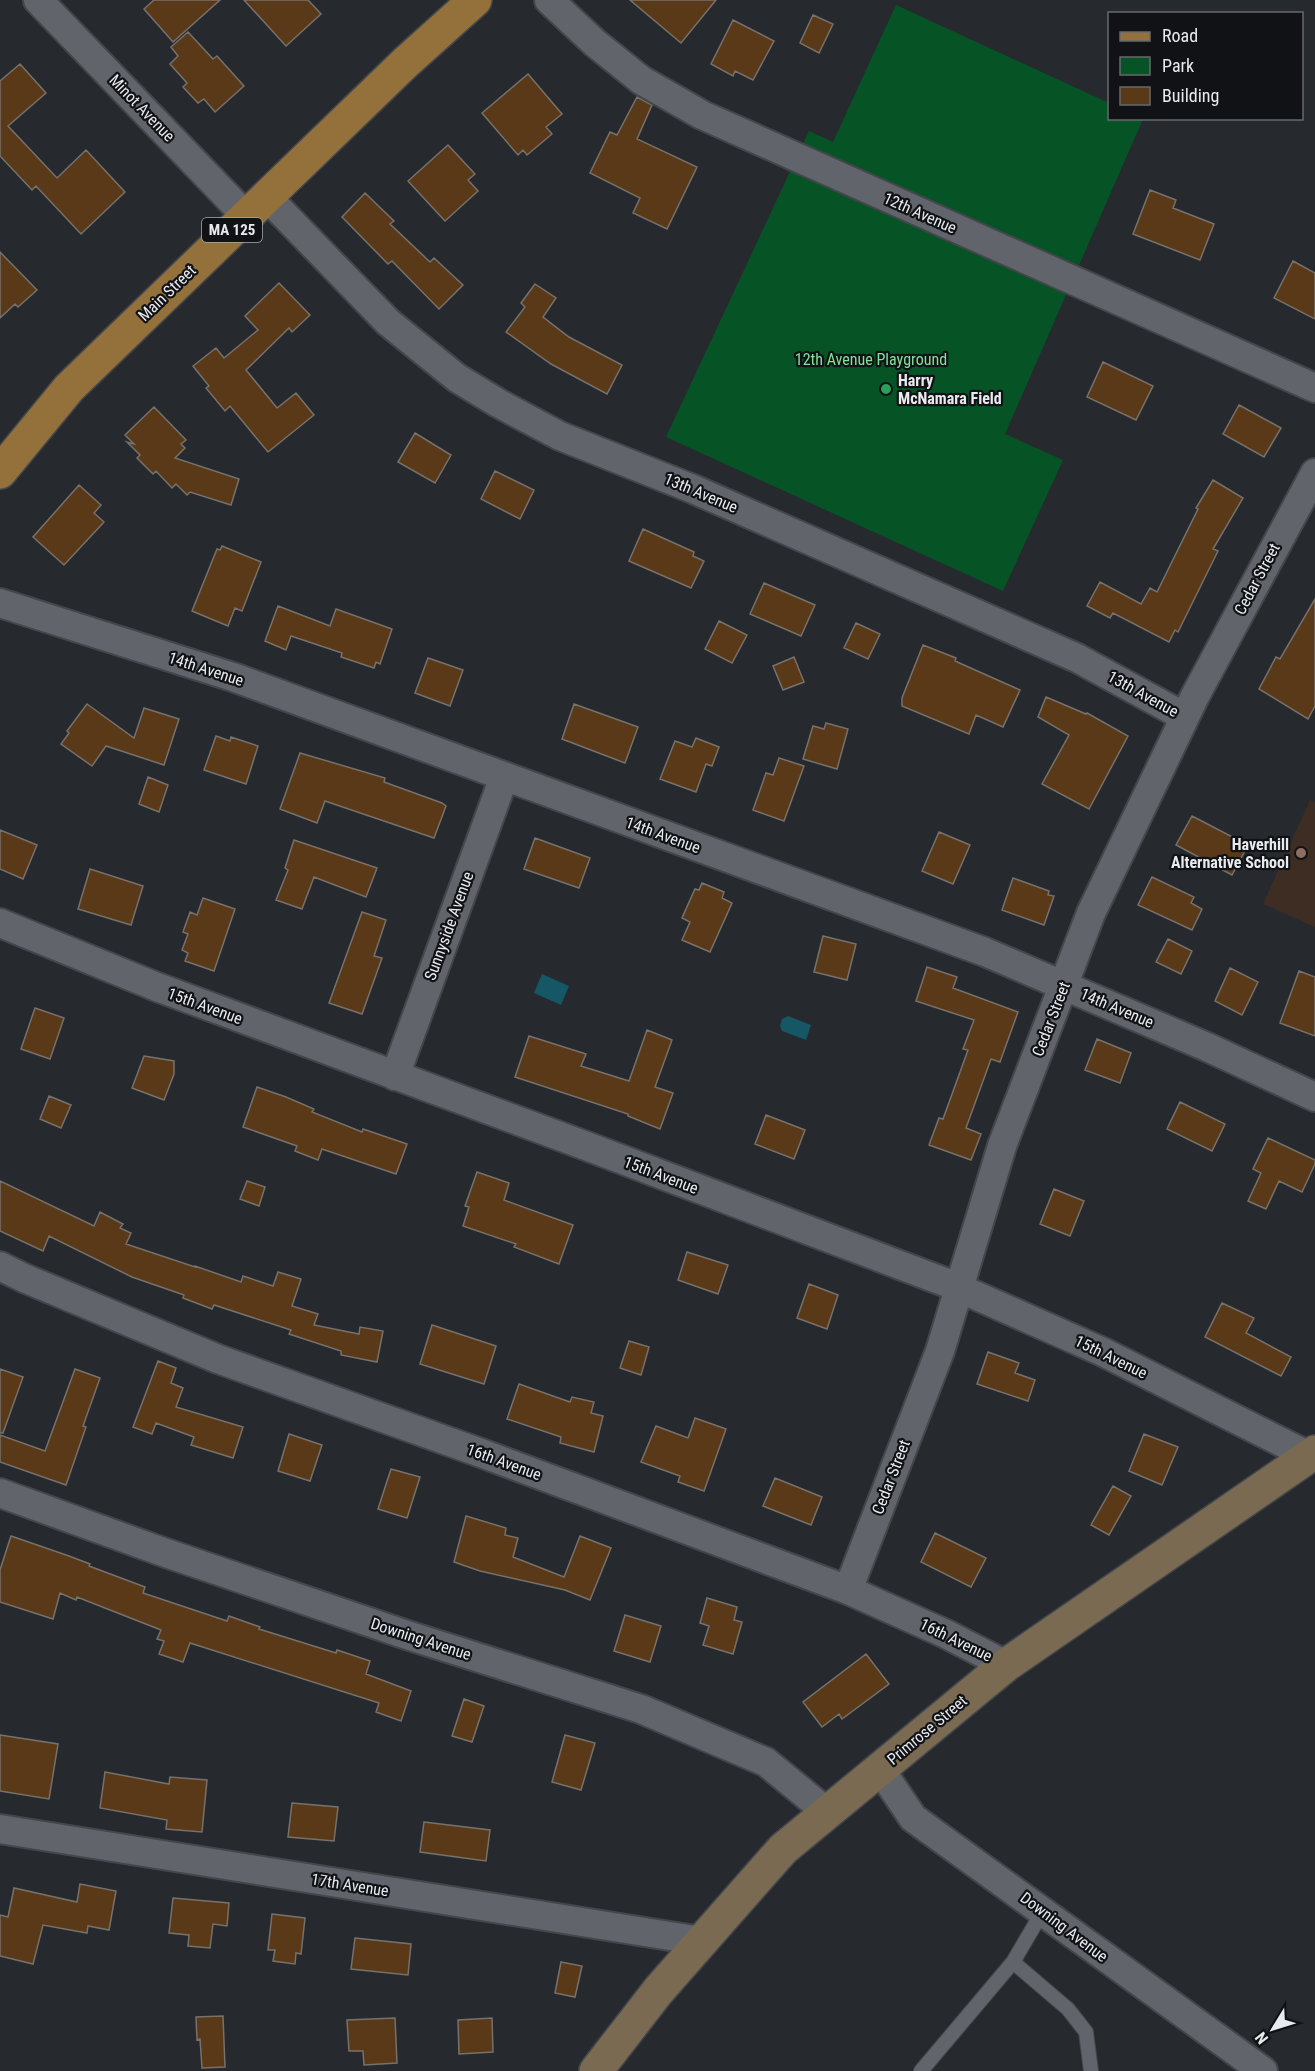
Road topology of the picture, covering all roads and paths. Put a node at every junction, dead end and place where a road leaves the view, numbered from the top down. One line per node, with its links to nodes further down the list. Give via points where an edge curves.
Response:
1 (38, 0): 4 (street, Minot Avenue)
2 (475, 0): 4 (main road, Main Street / MA 125)
3 (549, 0): 5 (street, 12th Avenue, via 640,80 702,115)
4 (256, 206): 6 (main road, Main Street / MA 125, via 69,388); 9 (street, 13th Avenue, via 388,322 457,378 498,403 560,435 1077,658)
5 (1315, 388)
6 (0, 472)
7 (1315, 473): 9 (street, Cedar Street)
8 (0, 603): 10 (street, 14th Avenue, via 233,677)
9 (1185, 717): 12 (street, Cedar Street, via 1091,914)
10 (504, 777): 12 (street, 14th Avenue, via 985,952); 13 (street, Sunnyside Avenue)
11 (0, 923): 13 (street, 15th Avenue)
12 (1064, 985): 14 (street, 14th Avenue); 16 (street, Cedar Street, via 1002,1146)
13 (395, 1076): 16 (street, 15th Avenue)
14 (1315, 1097)
15 (0, 1266): 19 (street, 16th Avenue, via 218,1359)
16 (958, 1288): 17 (street, 15th Avenue, via 1103,1352); 19 (street, Cedar Street, via 940,1351)
17 (1312, 1454): 20 (main road, Primrose Street)
18 (0, 1493): 22 (street, Downing Avenue, via 399,1633 641,1708 766,1762)
19 (848, 1590): 20 (street, 16th Avenue)
20 (1006, 1665): 21 (main road, Primrose Street)
21 (880, 1769): 22 (main road, Primrose Street); 24 (street, Downing Avenue, via 913,1818)
22 (828, 1813): 25 (main road, Primrose Street, via 783,1849)
23 (0, 1829): 25 (street, 17th Avenue)
24 (1043, 1911): 26 (lane); 30 (street, Downing Avenue)
25 (701, 1941): 27 (main road, Primrose Street)
26 (1013, 1962): 28 (lane); 29 (lane, via 1068,2009 1086,2032)
27 (596, 2071)
28 (921, 2071)
29 (1091, 2071)
30 (1263, 2071)

